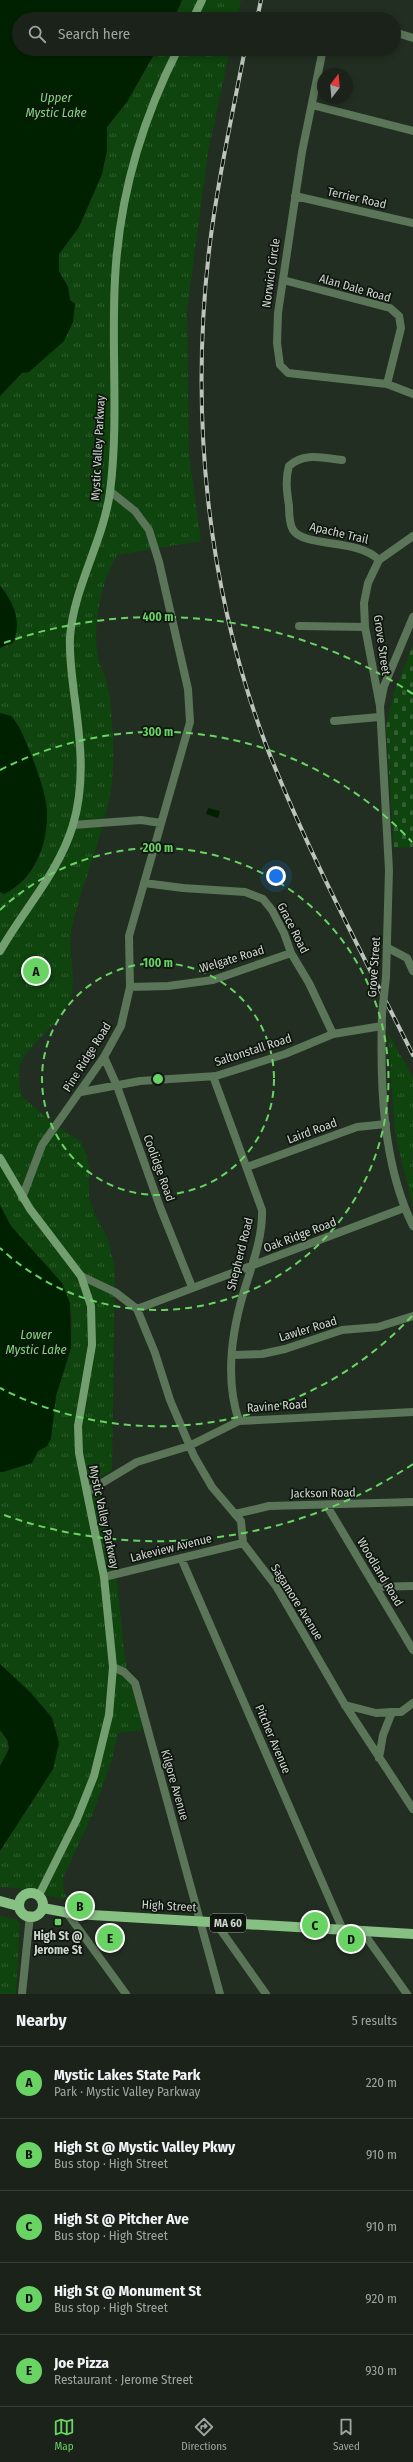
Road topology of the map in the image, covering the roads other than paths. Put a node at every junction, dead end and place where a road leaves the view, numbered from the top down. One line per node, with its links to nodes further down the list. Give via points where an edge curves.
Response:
1 (202, 0): 2 (main road)
2 (196, 12)
3 (401, 34): 4 (street)
4 (413, 38)
5 (175, 56): 15 (main road, Mystic Valley Parkway, via 156,94 139,140 121,220 115,279)
6 (322, 56): 7 (street, Norwich Circle)
7 (312, 105): 8 (street); 9 (street, Norwich Circle)
8 (413, 131)
9 (295, 196): 10 (street, Terrier Road); 11 (street, Norwich Circle)
10 (413, 223)
11 (283, 280): 12 (street, Alan Dale Road, via 390,308 399,316 401,328); 12 (street, Norwich Circle, via 277,344 280,365 288,373)
12 (387, 384): 13 (street, Norwich Circle)
13 (413, 394)
14 (342, 460): 17 (street, Apache Trail, via 307,457 300,458 289,466 287,492 290,523 294,531 305,538 361,548)
15 (110, 491): 24 (street, Pine Ridge Road, via 135,511 149,530 159,562 188,689 190,722); 25 (main road, Mystic Valley Parkway, via 99,539 75,604 70,638 81,763 79,795)
16 (413, 536): 17 (street)
17 (379, 560): 20 (street, Grove Street, via 368,584 364,604)
18 (413, 616): 21 (street, Grove Street, via 384,686)
19 (299, 626): 20 (street)
20 (365, 627): 21 (street, Grove Street)
21 (380, 706): 22 (street, Grove Street)
22 (379, 717): 23 (street); 27 (street, Grove Street, via 389,854)
23 (334, 721)
24 (161, 823): 25 (street, via 141,820); 26 (street, Pine Ridge Road)
25 (73, 825): 28 (main road, Mystic Valley Parkway, via 51,874)
26 (144, 883): 29 (street, Grace Road, via 245,892 263,899 275,915); 31 (street, Pine Ridge Road, via 129,936)
27 (388, 948): 30 (street, via 407,958); 32 (street, Grove Street, bridge)
28 (0, 951)
29 (292, 952): 31 (street, Welgate Road, via 213,980 168,986); 33 (street, Grace Road)
30 (413, 971)
31 (130, 987): 34 (street, Pine Ridge Road, via 121,1026)
32 (382, 1026): 33 (street, Saltonstall Road); 38 (street, Grove Street)
33 (333, 1034): 35 (street, Saltonstall Road, via 285,1054)
34 (104, 1057): 36 (street, Coolidge Road); 37 (street, Pine Ridge Road)
35 (213, 1076): 36 (street, Saltonstall Road, via 140,1081); 40 (street, Shepherd Road)
36 (117, 1086): 37 (street, Saltonstall Road); 46 (street, Coolidge Road, via 160,1207)
37 (81, 1092): 41 (street, Pine Ridge Road, via 42,1145)
38 (386, 1124): 40 (street, Laird Road, via 357,1127); 42 (street, Grove Street)
39 (0, 1158): 41 (main road, Mystic Valley Parkway)
40 (248, 1167): 44 (street, Shepherd Road, via 262,1210 261,1232)
41 (22, 1198): 45 (main road, Mystic Valley Parkway)
42 (404, 1208): 43 (street, Grove Street); 44 (street, Oak Ridge Road)
43 (413, 1226)
44 (252, 1266): 46 (street, Oak Ridge Road); 49 (street, Shepherd Road, via 234,1325)
45 (81, 1276): 47 (street, via 115,1292); 53 (main road, Mystic Valley Parkway, via 90,1299 93,1322 90,1360 78,1433 79,1458)
46 (192, 1287): 47 (street, Oak Ridge Road)
47 (137, 1309): 52 (street)
48 (413, 1316): 49 (street, Lawler Road, via 378,1327 342,1330 286,1349 262,1354)
49 (233, 1355): 51 (street, Shepherd Road, via 232,1390)
50 (413, 1412): 51 (street, Ravine Road)
51 (239, 1421): 52 (street, Ravine Road)
52 (189, 1446): 53 (street, Ravine Road, via 137,1462); 56 (street, via 212,1487)
53 (87, 1492): 59 (main road, Mystic Valley Parkway)
54 (413, 1502): 55 (street, Jackson Road)
55 (327, 1506): 56 (street, Jackson Road, via 269,1506); 61 (street, Woodland Road)
56 (235, 1514): 57 (street, via 241,1521)
57 (243, 1543): 58 (street, Lakeview Avenue); 65 (street, Sagamore Avenue, via 276,1586)
58 (181, 1558): 59 (street, Lakeview Avenue); 77 (street, Pitcher Avenue)
59 (104, 1577): 63 (main road, Mystic Valley Parkway)
60 (413, 1586): 61 (street)
61 (376, 1587): 62 (street, Woodland Road)
62 (413, 1650)
63 (113, 1667): 69 (main road, Mystic Valley Parkway, via 109,1715 94,1776 68,1838); 75 (street, Kilgore Avenue, via 124,1672 135,1683)
64 (413, 1703): 66 (street, via 401,1712)
65 (344, 1705): 66 (street, via 376,1713); 67 (street, Sagamore Avenue)
66 (392, 1712): 67 (street, via 383,1734)
67 (379, 1758): 68 (street, Sagamore Avenue)
68 (413, 1809)
69 (39, 1895): 71 (main road, via 24,1895); 72 (main road, via 43,1900)
70 (0, 1901): 71 (main road)
71 (18, 1906): 74 (main road, via 23,1914)
72 (43, 1908): 73 (main road, High Street / MA 60); 74 (main road, via 38,1914)
73 (67, 1913): 75 (main road, High Street / MA 60); 81 (street)
74 (30, 1916): 80 (street)
75 (200, 1921): 76 (main road, High Street / MA 60); 82 (street, Kilgore Avenue)
76 (215, 1922): 77 (main road, High Street / MA 60); 83 (street)
77 (343, 1930): 78 (main road, High Street / MA 60)
78 (362, 1931): 79 (main road, High Street / MA 60); 84 (street)
79 (413, 1934)
80 (22, 1994)
81 (126, 1994)
82 (220, 1994)
83 (266, 1994)
84 (407, 1994)

